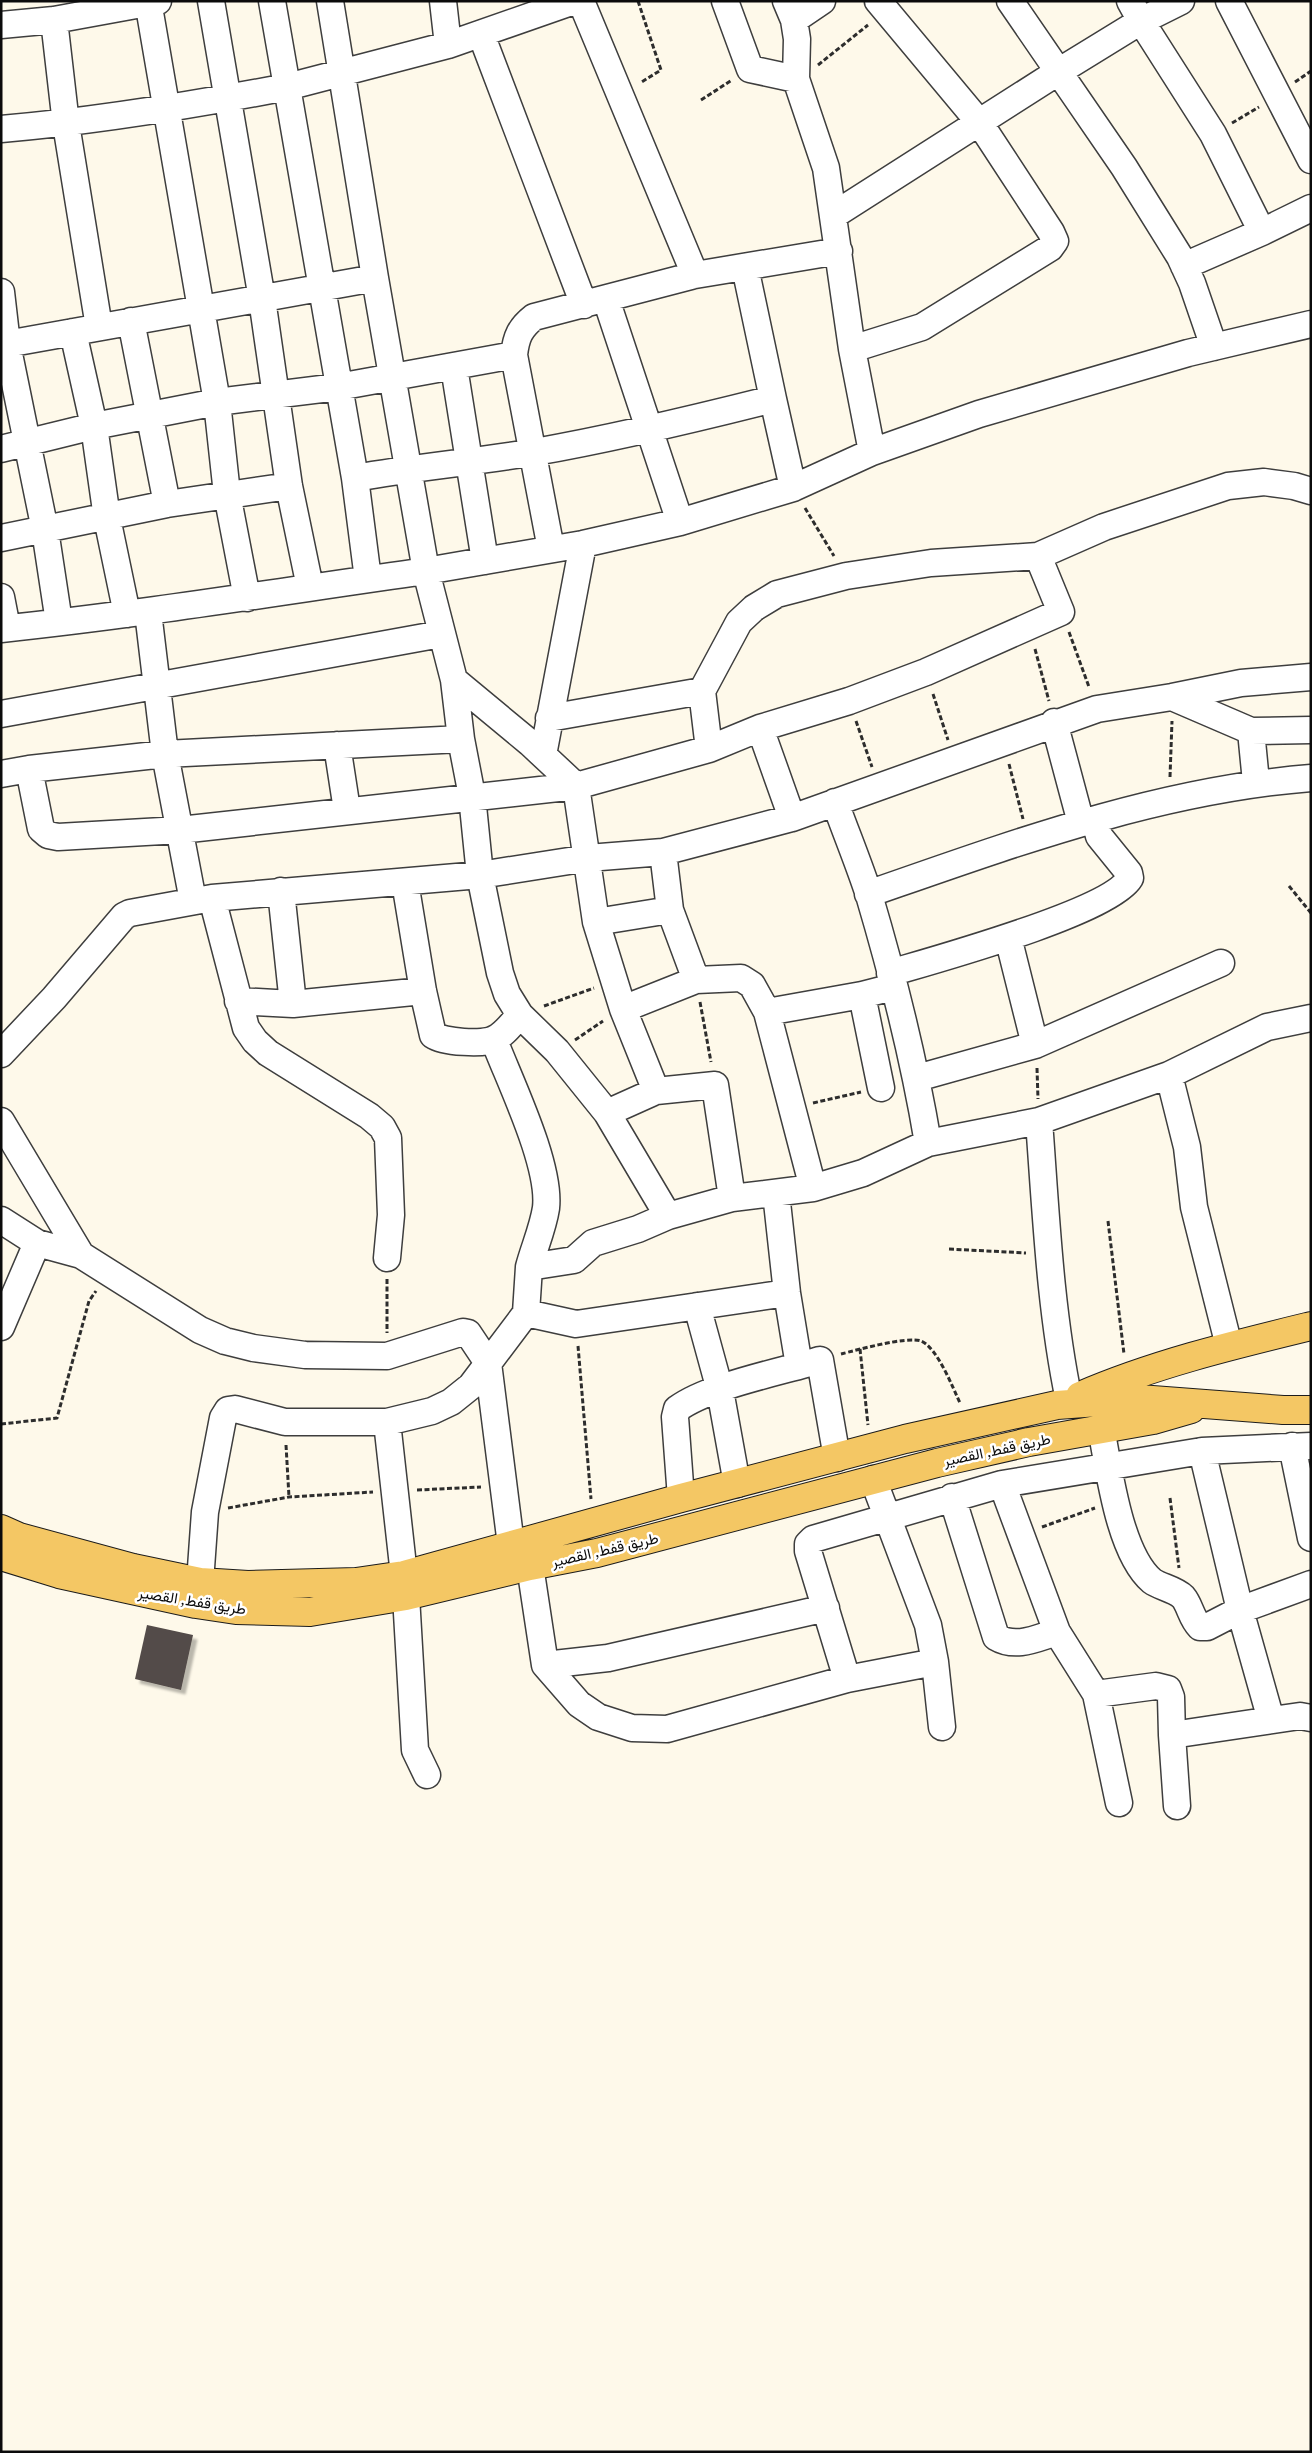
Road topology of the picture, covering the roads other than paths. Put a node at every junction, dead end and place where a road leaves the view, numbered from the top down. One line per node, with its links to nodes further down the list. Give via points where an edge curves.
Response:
1 (211, 1): 24 (street)
2 (272, 1): 23 (street)
3 (330, 1): 21 (street)
4 (443, 1): 19 (street)
5 (725, 1): 22 (street, via 750,69)
6 (822, 1): 14 (street)
7 (1010, 1): 20 (street)
8 (1181, 1): 15 (street)
9 (1229, 1): 29 (street)
10 (152, 2): 13 (street); 25 (street)
11 (574, 2): 18 (street); 36 (street)
12 (882, 6): 26 (street)
13 (94, 7): 16 (street)
14 (790, 11): 22 (street)
15 (1135, 11): 20 (street); 32 (street, via 1213,134)
16 (41, 15): 17 (street); 27 (street)
17 (1, 25)
18 (482, 34): 19 (street); 41 (street)
19 (448, 45): 21 (street)
20 (1058, 72): 26 (street); 34 (street, via 1124,167)
21 (343, 74): 23 (street); 37 (street)
22 (796, 79): 31 (street, via 826,168)
23 (288, 87): 24 (street); 38 (street)
24 (227, 98): 25 (street); 40 (street)
25 (166, 109): 27 (street); 42 (street)
26 (979, 122): 31 (street); 49 (street, via 1055,241 1050,248 922,327)
27 (66, 124): 28 (street); 45 (street)
28 (1, 129)
29 (1311, 160)
30 (1311, 208): 32 (street)
31 (834, 215): 33 (street)
32 (1262, 232): 34 (street)
33 (839, 250): 35 (street); 49 (street)
34 (1184, 266): 48 (street)
35 (745, 267): 36 (street); 55 (street)
36 (695, 276): 41 (street)
37 (376, 278): 38 (street); 52 (street)
38 (322, 288): 40 (street); 53 (street)
39 (1, 292): 47 (street)
40 (262, 299): 42 (street); 54 (street)
41 (595, 302): 50 (street, via 534,317 523,326 515,340); 59 (street)
42 (200, 309): 43 (street); 56 (street)
43 (131, 321): 45 (street); 57 (street)
44 (1311, 324): 48 (street)
45 (99, 327): 46 (street)
46 (73, 332): 47 (street); 58 (street)
47 (4, 345): 60 (street)
48 (1214, 347): 63 (street, via 1087,380)
49 (852, 349): 63 (street)
50 (514, 355): 51 (street); 62 (street)
51 (454, 367): 52 (street); 64 (street)
52 (394, 378): 53 (street); 65 (street)
53 (338, 387): 54 (street); 66 (street)
54 (274, 396): 56 (street); 67 (street)
55 (773, 399): 59 (street); 68 (street)
56 (217, 402): 57 (street); 70 (street)
57 (149, 414): 58 (street); 71 (street)
58 (94, 426): 60 (street); 72 (street)
59 (651, 430): 62 (street); 73 (street)
60 (28, 443): 61 (street); 74 (street)
61 (1, 449)
62 (534, 452): 64 (street); 77 (street)
63 (872, 452): 68 (street)
64 (470, 460): 65 (street); 79 (street)
65 (407, 468): 66 (street); 80 (street)
66 (355, 478): 81 (street)
67 (289, 486): 70 (street); 82 (street)
68 (792, 488): 73 (street)
69 (1311, 491): 78 (street, via 1264,482 1228,486 1104,527)
70 (227, 494): 71 (street); 84 (street)
71 (167, 504): 72 (street)
72 (107, 518): 74 (street); 85 (street)
73 (680, 522): 76 (street)
74 (45, 530): 75 (street); 86 (street)
75 (1, 538)
76 (583, 544): 77 (street); 95 (street)
77 (550, 549): 79 (street)
78 (1038, 556): 92 (street, via 931,563 846,576 777,594 739,622); 97 (street, via 1061,612 849,702)
79 (485, 562): 80 (street)
80 (426, 571): 81 (street); 88 (street)
81 (368, 579): 82 (street)
82 (310, 587): 84 (street)
83 (1, 597): 87 (street)
84 (247, 598): 85 (street)
85 (138, 613): 86 (street); 91 (street)
86 (59, 622): 87 (street)
87 (4, 628)
88 (441, 634): 90 (street); 91 (street)
89 (1311, 677): 93 (street, via 1241,682)
90 (454, 680): 100 (street); 104 (street)
91 (158, 686): 94 (street); 103 (street)
92 (702, 691): 95 (street); 102 (street)
93 (1172, 698): 96 (street, via 1097,709); 99 (street)
94 (1, 714)
95 (549, 718): 104 (street)
96 (1054, 722): 111 (street); 114 (street)
97 (760, 728): 102 (street); 113 (street)
98 (1311, 730): 99 (street)
99 (1251, 731): 108 (street)
100 (461, 739): 101 (street); 110 (street)
101 (337, 745): 103 (street); 112 (street)
102 (709, 749): 109 (street)
103 (165, 754): 105 (street); 115 (street)
104 (543, 755): 109 (street)
105 (29, 769): 106 (street); 115 (street, via 41,829 48,836)
106 (1, 774)
107 (1311, 778): 108 (street)
108 (1256, 782): 114 (street, via 1169,800)
109 (576, 786): 110 (street); 117 (street)
110 (472, 796): 112 (street); 118 (street)
111 (835, 802): 113 (street); 121 (street)
112 (347, 810): 115 (street)
113 (792, 818): 116 (street)
114 (1088, 822): 121 (street, via 1028,839); 125 (street, via 1129,873 1127,883 1091,905)
115 (180, 830): 122 (street)
116 (663, 852): 117 (street); 123 (street)
117 (588, 858): 118 (street); 124 (street)
118 (480, 875): 119 (street); 135 (street, via 500,972 507,994)
119 (406, 882): 120 (street); 129 (street)
120 (281, 891): 122 (street); 132 (street)
121 (868, 894): 128 (street)
122 (203, 899): 131 (street); 139 (street, via 124,916)
123 (670, 910): 124 (street); 127 (street)
124 (596, 922): 133 (street)
125 (1008, 937): 128 (street); 138 (street)
126 (1221, 962): 138 (street)
127 (696, 980): 133 (street); 134 (street, via 741,978 748,981)
128 (892, 980): 130 (street); 141 (street)
129 (423, 991): 132 (street); 137 (street, via 433,1035 438,1039 453,1042)
130 (862, 996): 134 (street); 142 (street)
131 (238, 1001): 132 (street); 155 (street, via 246,1028 262,1047 369,1116 388,1138 391,1215)
132 (293, 1004)
133 (623, 1009): 143 (street)
134 (767, 1012): 148 (street)
135 (520, 1015): 137 (street); 144 (street, via 557,1051)
136 (1311, 1018): 140 (street, via 1267,1027)
137 (494, 1040): 156 (street, via 545,1181 546,1208)
138 (1036, 1045): 141 (street)
139 (1, 1054)
140 (1169, 1075): 146 (street); 162 (street, via 1187,1147 1194,1207)
141 (917, 1078): 147 (street)
142 (880, 1088)
143 (656, 1091): 144 (street); 150 (street, via 715,1085)
144 (607, 1113): 151 (street)
145 (1, 1121): 154 (street)
146 (1039, 1121): 147 (street); 166 (street, via 1049,1254 1063,1370)
147 (928, 1143): 148 (street, via 863,1173)
148 (813, 1188): 149 (street)
149 (776, 1193): 150 (street); 157 (street)
150 (732, 1198): 151 (street)
151 (668, 1216): 156 (street, via 593,1243 574,1260)
152 (1, 1220): 153 (street)
153 (37, 1243): 154 (street); 160 (street)
154 (82, 1254): 163 (street, via 200,1330 225,1341 306,1355 387,1356 465,1332)
155 (387, 1258)
156 (529, 1267): 159 (street)
157 (787, 1293): 158 (street); 164 (street)
158 (697, 1306): 159 (street, via 576,1324); 165 (street)
159 (526, 1313): 163 (street)
160 (1, 1326)
161 (1311, 1326): 162 (main road, طريق قفط, القصير)
162 (1229, 1346): 166 (main road, طريق قفط, القصير, via 1126,1377)
163 (488, 1363): 169 (street, via 471,1386 450,1402 432,1412); 183 (street)
164 (799, 1366): 165 (street); 173 (street, via 820,1360)
165 (720, 1390): 176 (street); 179 (street, via 686,1402 677,1409)
166 (1063, 1402): 167 (main road, طريق قفط, القصير, via 1139,1398); 173 (main road, طريق قفط, القصير)
167 (1204, 1405): 168 (main road, طريق قفط, القصير); 170 (main road, طريق قفط, القصير, via 1153,1420)
168 (1311, 1410)
169 (387, 1422): 186 (street, via 285,1422 228,1410 223,1418 205,1512); 188 (street)
170 (1101, 1428): 174 (street); 175 (main road, طريق قفط, القصير)
171 (1301, 1446): 172 (street); 182 (street)
172 (1202, 1451): 174 (street); 190 (street)
173 (837, 1458): 176 (main road, طريق قفط, القصير)
174 (1108, 1465): 177 (street); 190 (street, via 1128,1544 1152,1580 1183,1596 1200,1627 1207,1627)
175 (873, 1479): 180 (street); 185 (main road, طريق قفط, القصير, via 597,1554)
176 (737, 1484): 179 (main road, طريق قفط, القصير)
177 (1002, 1484): 178 (street); 191 (street)
178 (952, 1497): 180 (street); 191 (street, via 996,1637 1005,1643 1017,1644)
179 (680, 1498): 183 (main road, طريق قفط, القصير)
180 (886, 1517): 189 (street, via 821,1535 808,1544); 192 (street, via 928,1625)
181 (1, 1530): 186 (main road, طريق قفط, القصير, via 134,1568)
182 (1311, 1538)
183 (512, 1545): 188 (main road, طريق قفط, القصير)
184 (1, 1556): 188 (main road, طريق قفط, القصير, via 131,1591 236,1610 310,1612)
185 (530, 1566): 188 (main road, طريق قفط, القصير); 193 (street)
186 (200, 1582): 188 (main road, طريق قفط, القصير, via 248,1585 356,1582)
187 (1311, 1584): 190 (street)
188 (405, 1586): 200 (street, via 415,1750)
189 (826, 1608): 193 (street, via 608,1658); 194 (street)
190 (1240, 1610): 197 (street)
191 (1057, 1632): 195 (street)
192 (935, 1662): 194 (street); 198 (street)
193 (545, 1665): 194 (street, via 598,1717 632,1728 667,1729)
194 (847, 1679)
195 (1096, 1694): 199 (street, via 1156,1686 1168,1689); 201 (street)
196 (1311, 1718): 197 (street, via 1300,1716)
197 (1271, 1720): 199 (street)
198 (942, 1727)
199 (1172, 1735): 202 (street)
200 (426, 1775)
201 (1119, 1803)
202 (1177, 1806)

